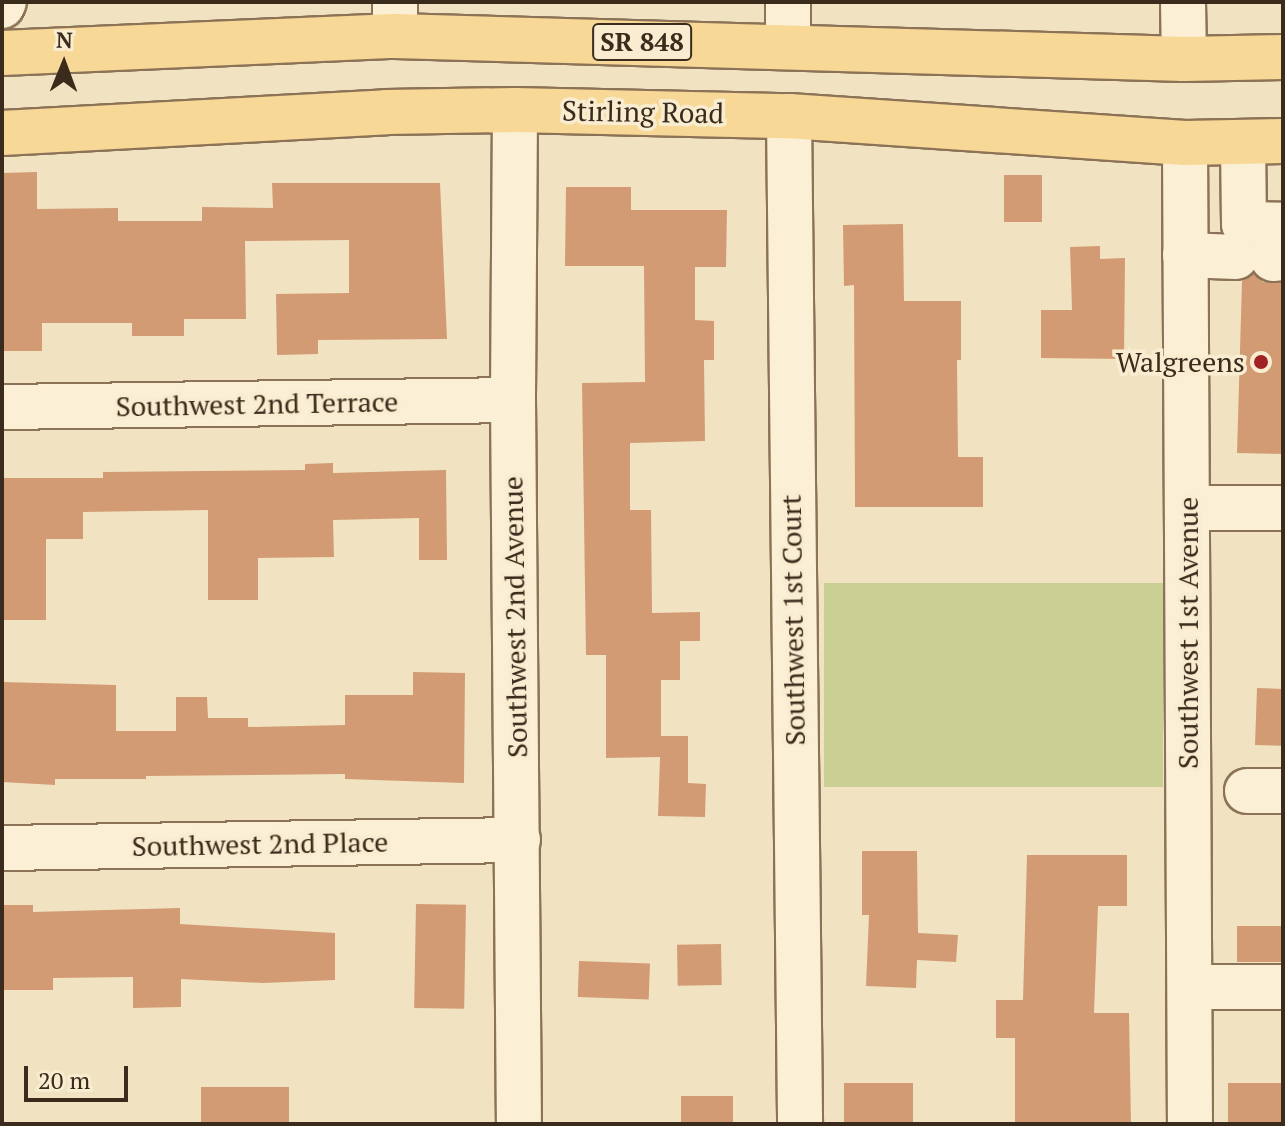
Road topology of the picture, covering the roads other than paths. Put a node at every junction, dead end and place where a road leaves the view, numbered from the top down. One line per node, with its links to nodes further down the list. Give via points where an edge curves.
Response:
1 (788, 2): 4 (street)
2 (1183, 2): 7 (street)
3 (395, 19): 4 (main road, SR 848); 5 (main road, SR 848)
4 (788, 45): 7 (main road, SR 848)
5 (2, 53)
6 (1283, 57): 7 (main road, SR 848)
7 (1184, 59)
8 (515, 110): 9 (main road, Stirling Road); 10 (main road, Stirling Road); 15 (street, Southwest 2nd Avenue)
9 (789, 116): 12 (main road, Stirling Road); 24 (street, Southwest 1st Court)
10 (2, 133)
11 (1263, 142): 12 (main road, Stirling Road); 13 (street, via 1244,224)
12 (1185, 143): 14 (street, Southwest 1st Avenue)
13 (1269, 250): 14 (street)
14 (1185, 255): 17 (street, Southwest 1st Avenue)
15 (513, 400): 16 (street, Southwest 2nd Terrace); 19 (street, Southwest 2nd Avenue)
16 (2, 407)
17 (1187, 508): 18 (street); 21 (street, Southwest 1st Avenue)
18 (1283, 508)
19 (518, 840): 20 (street, Southwest 2nd Place); 23 (street, Southwest 2nd Avenue)
20 (2, 848)
21 (1190, 987): 22 (street); 25 (street, Southwest 1st Avenue)
22 (1283, 987)
23 (519, 1124)
24 (800, 1124)
25 (1190, 1124)

